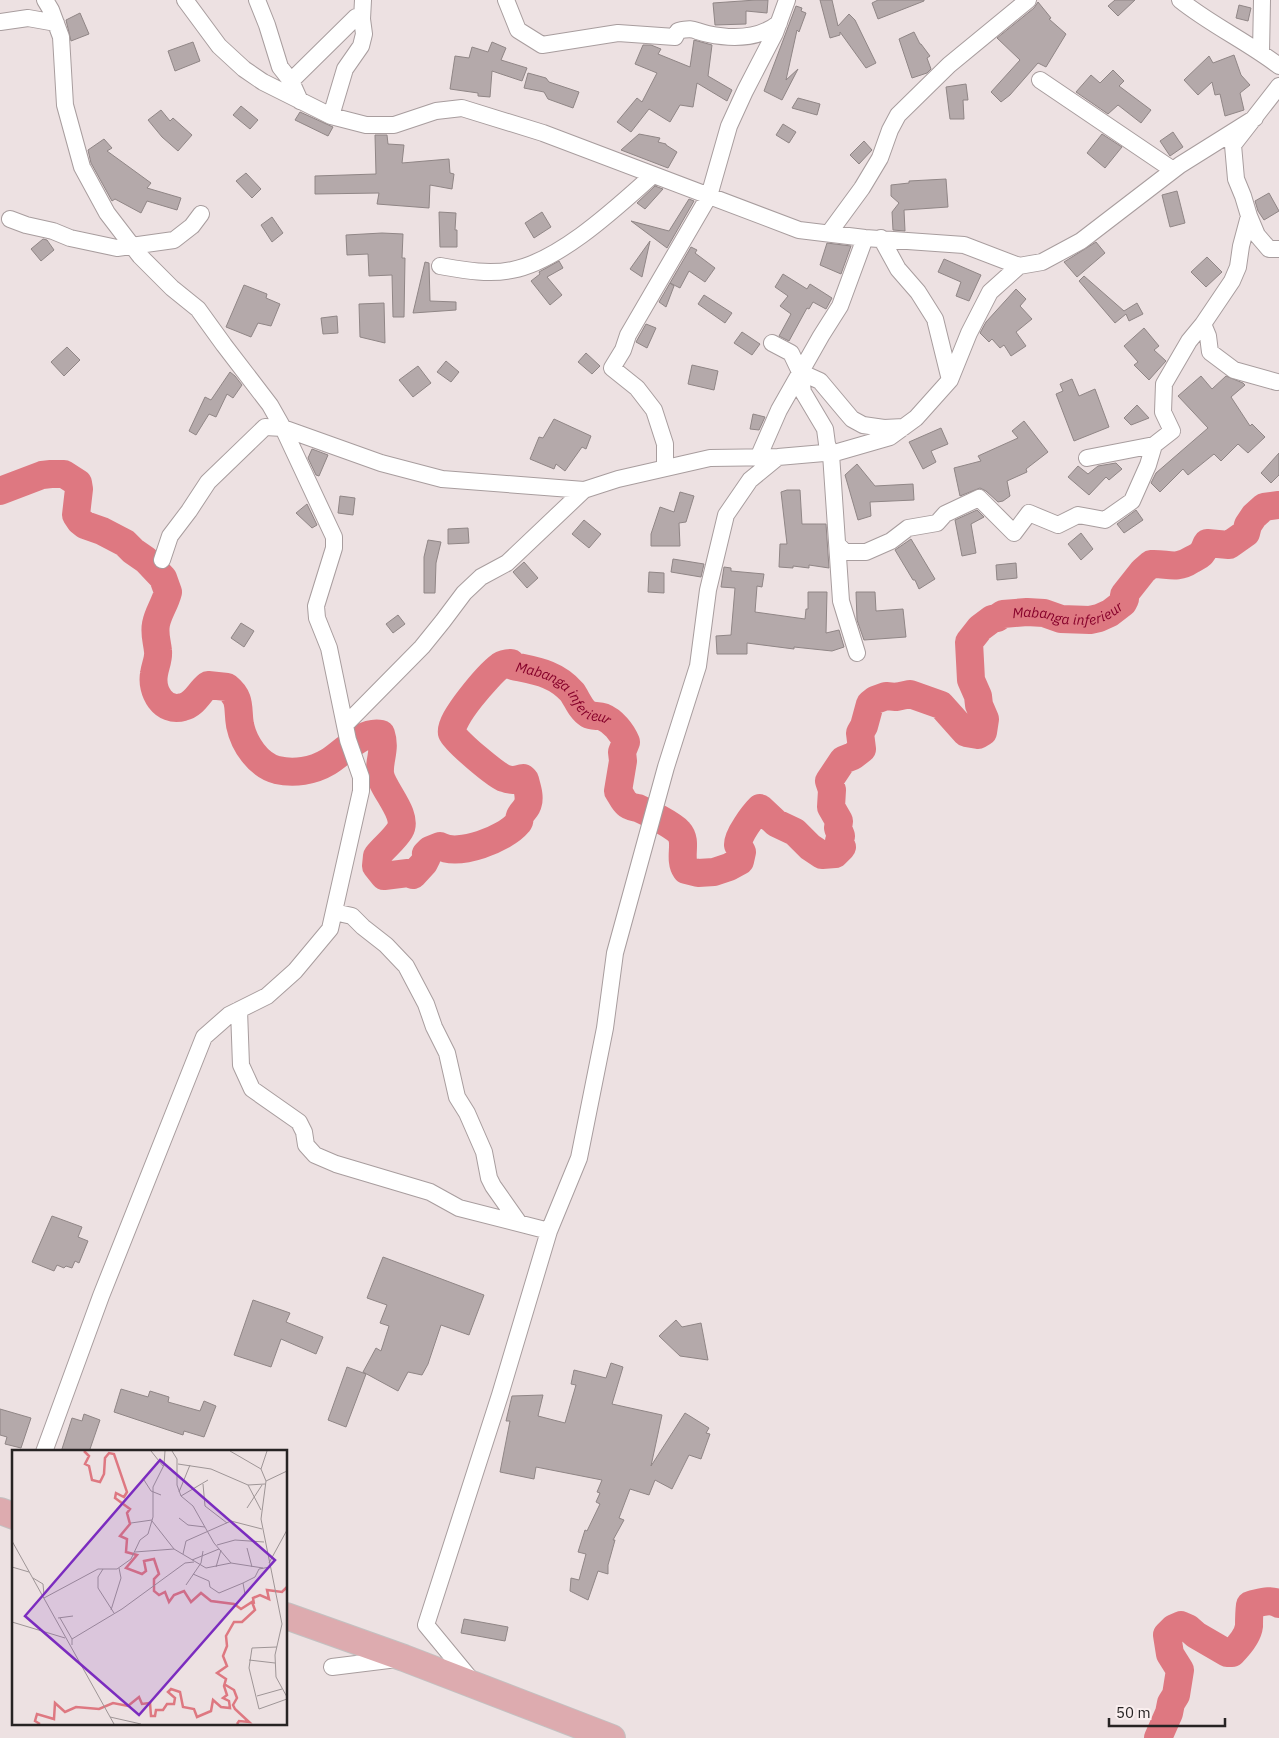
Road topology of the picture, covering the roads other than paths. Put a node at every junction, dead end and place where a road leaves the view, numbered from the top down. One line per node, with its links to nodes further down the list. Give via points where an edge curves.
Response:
1 (45, 0): 12 (street)
2 (185, 0): 19 (street, via 219,46 244,69)
3 (256, 0): 17 (street, via 280,66)
4 (363, 0): 10 (street)
5 (506, 0): 13 (street, via 518,30 542,45 618,33 675,37 678,31 690,28 717,36 757,35)
6 (787, 0): 13 (street)
7 (1028, 0): 28 (street, via 949,65 898,115 880,158)
8 (1180, 0): 14 (street)
9 (1262, 0): 14 (street)
10 (362, 19): 17 (street, via 356,17); 20 (street, via 364,34 361,46 345,69)
11 (0, 22): 12 (street, via 28,18)
12 (56, 23): 30 (street, via 61,37 65,105 82,167 107,213)
13 (779, 23): 24 (street, via 729,126)
14 (1261, 53): 15 (street)
15 (1279, 66)
16 (1040, 80): 22 (street)
17 (291, 81): 19 (street)
18 (1279, 86): 21 (street)
19 (300, 101): 20 (street)
20 (331, 116): 23 (street, via 366,125 394,125 436,111 462,108 543,133)
21 (1255, 118): 22 (street); 26 (street, via 1233,145 1236,179)
22 (1173, 170): 33 (street, via 1081,241 1042,262)
23 (653, 175): 24 (street); 32 (street, via 599,222 536,262 512,270 477,272)
24 (709, 196): 28 (street, via 799,230); 46 (street, via 612,368 637,388 654,410 665,444)
25 (201, 214): 30 (street, via 174,240)
26 (1249, 216): 31 (street, via 1257,235 1269,249); 34 (street, via 1238,267)
27 (10, 219): 30 (street, via 104,246)
28 (829, 233): 29 (street)
29 (873, 238): 33 (street, via 964,245); 36 (street, via 840,306); 37 (street, via 918,292 935,319)
30 (132, 245): 40 (street, via 172,288 198,309 270,405)
31 (1279, 249)
32 (440, 266)
33 (1019, 266): 37 (street, via 986,298)
34 (1204, 324): 38 (street, via 1210,352 1218,359 1234,370); 41 (street, via 1189,341 1164,384 1163,412 1172,431)
35 (772, 343): 36 (street, via 791,353)
36 (800, 372): 39 (street, via 820,381 846,412 863,425); 42 (street, via 803,392 826,429); 44 (street)
37 (950, 380): 39 (street)
38 (1277, 382)
39 (904, 427): 42 (street, via 890,437)
40 (283, 428): 47 (street, via 381,463 442,478); 49 (street, via 265,427 208,482 170,536); 51 (street, via 334,537 334,548 316,606)
41 (1154, 445): 45 (street); 48 (street, via 1132,501 1105,520 1078,515 1058,525 1029,513 1014,533 980,498 945,514 937,523 908,528 891,541 866,552 845,552)
42 (831, 454): 43 (street); 48 (street)
43 (778, 457): 44 (street); 55 (street, via 750,480 726,515 708,590 698,666 666,767 615,953 605,1028 579,1158)
44 (758, 458): 46 (street, via 710,458)
45 (1087, 458)
46 (665, 468): 47 (street)
47 (584, 490): 51 (street, via 507,563 481,577 464,593 422,647)
48 (838, 545): 50 (street, via 841,601)
49 (162, 560)
50 (856, 653)
51 (346, 724): 52 (street, via 361,777 361,791)
52 (334, 912): 53 (street, via 330,929 295,971 267,996); 54 (street, via 352,916 406,966 447,1053 457,1097 484,1152 492,1186)
53 (239, 1010): 54 (street, via 241,1065 252,1088 299,1122 306,1145 315,1155 430,1192 459,1208); 56 (street, via 204,1037 101,1296)
54 (519, 1223): 55 (street)
55 (550, 1231): 62 (street, via 426,1625)
56 (45, 1450)
57 (0, 1511): 58 (main road)
58 (12, 1515)
59 (288, 1617): 60 (main road)
60 (404, 1658): 61 (street); 62 (main road)
61 (332, 1667)
62 (478, 1687): 63 (main road)
63 (612, 1738)

